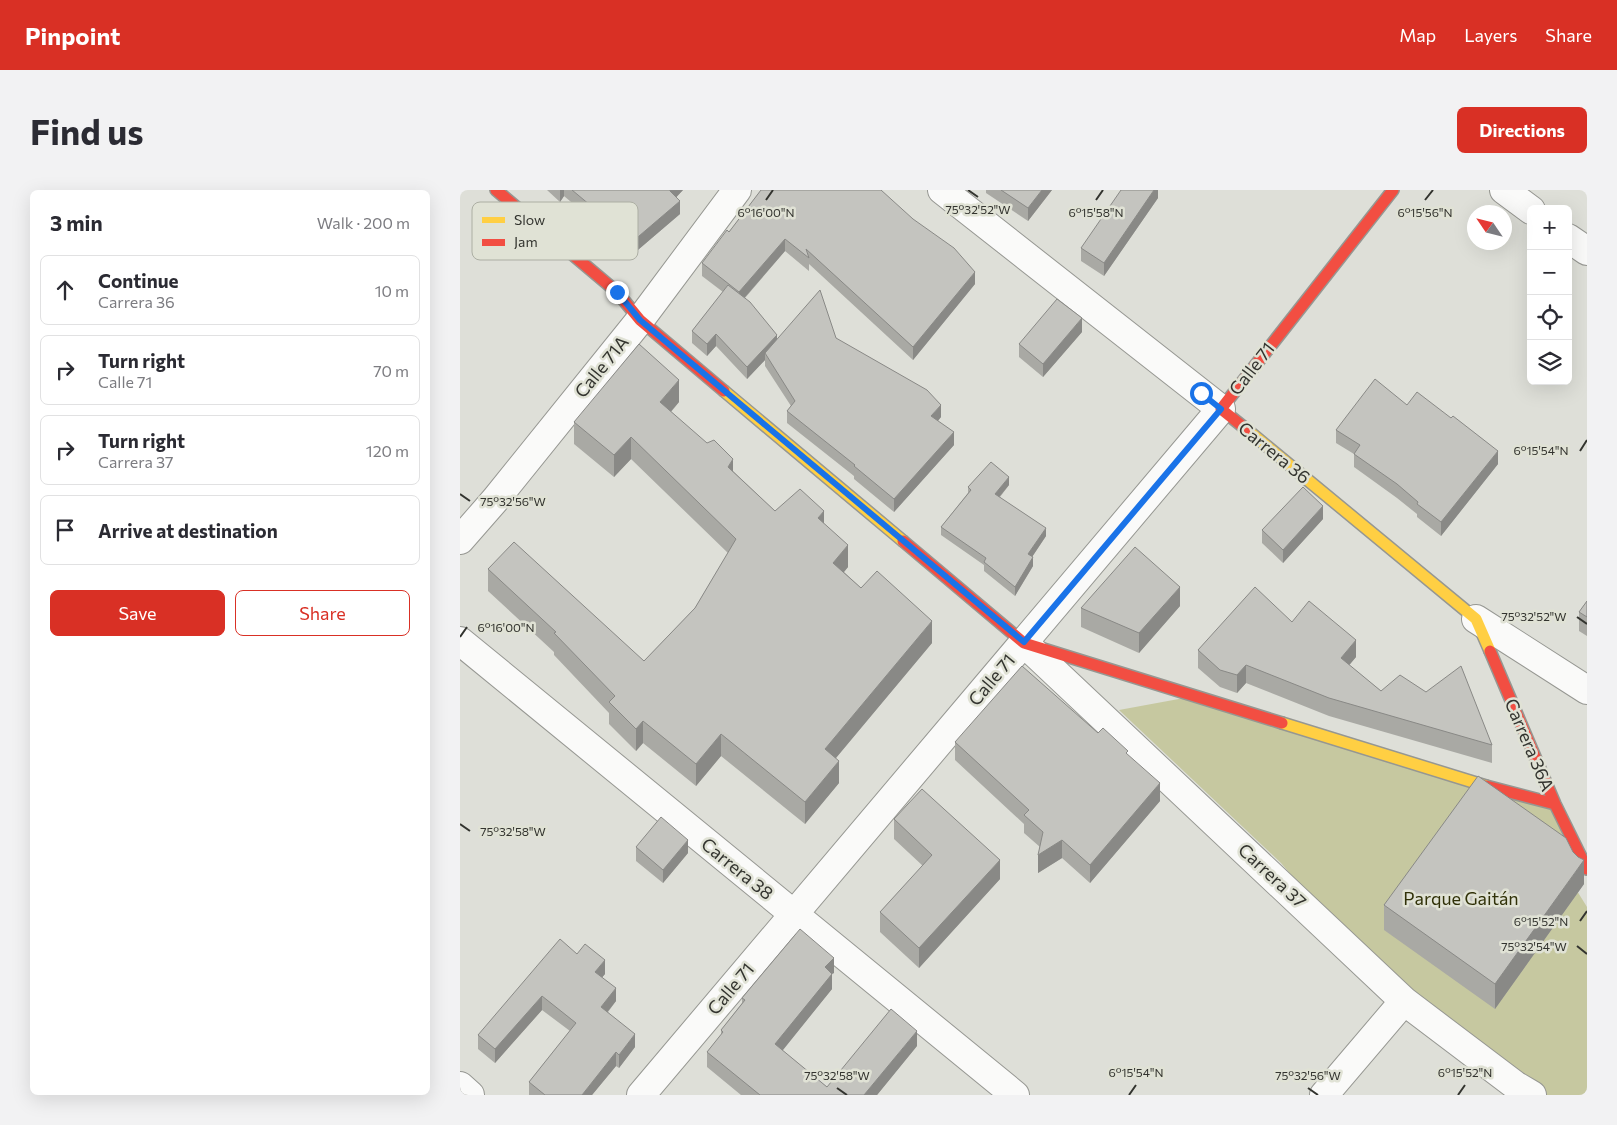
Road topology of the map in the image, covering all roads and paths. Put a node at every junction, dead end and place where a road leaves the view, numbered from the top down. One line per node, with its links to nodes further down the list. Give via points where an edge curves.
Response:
1 (496, 190): 6 (street, Carrera 37)
2 (737, 190): 11 (street, Calle 71A)
3 (942, 190): 12 (street, Carrera 36)
4 (1393, 190): 12 (street, Calle 71)
5 (1504, 190): 7 (street)
6 (510, 202)
7 (1527, 207)
8 (1572, 241): 9 (street)
9 (1587, 251)
10 (579, 260): 11 (street, Carrera 37, via 617,292)
11 (640, 320): 13 (street, Calle 71A); 16 (street, Carrera 37)
12 (1221, 409): 14 (street, Carrera 36); 16 (street, Calle 71)
13 (460, 540)
14 (1476, 619): 17 (street, Carrera 36); 18 (street, Carrera 36A)
15 (460, 641): 20 (street, Carrera 38)
16 (1024, 642): 18 (street, Carrera 37, via 1475,783); 20 (street, Calle 71); 21 (street, Carrera 37)
17 (1587, 690)
18 (1555, 804): 19 (street, Carrera 36A)
19 (1587, 869)
20 (794, 915): 24 (street, Calle 71); 25 (street, Carrera 38)
21 (1404, 1001): 26 (street); 27 (street, Carrera 37)
22 (460, 1086): 23 (street)
23 (470, 1095)
24 (641, 1095)
25 (1015, 1095)
26 (1324, 1095)
27 (1532, 1095)

